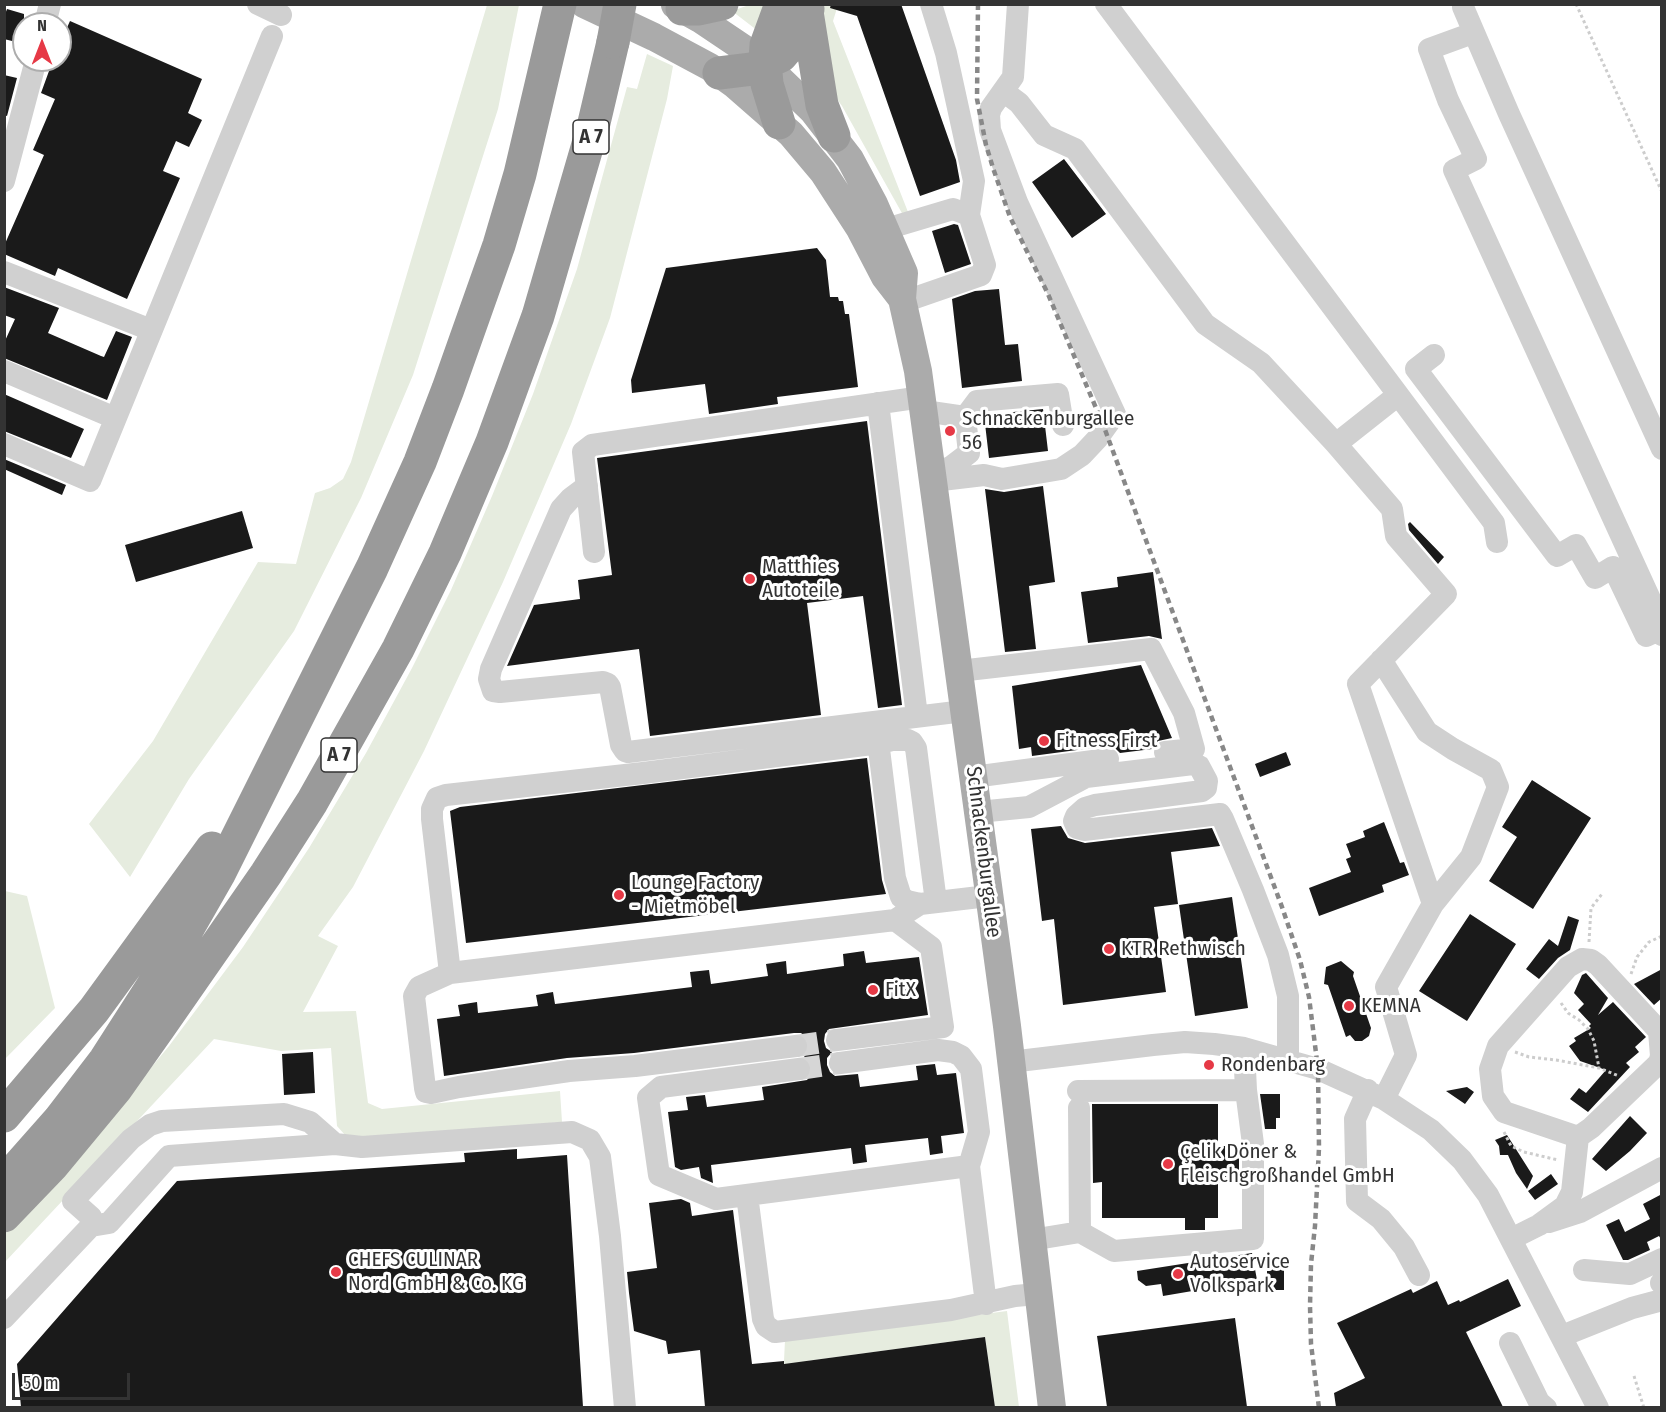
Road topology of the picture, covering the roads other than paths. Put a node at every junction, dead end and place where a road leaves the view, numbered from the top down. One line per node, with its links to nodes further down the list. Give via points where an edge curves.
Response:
1 (258, 4): 10 (street)
2 (620, 4): 73 (highway, A 7, bridge, via 593,128 537,316 492,442 445,553 398,649 312,802 153,1036 102,1106)
3 (722, 4): 7 (highway, via 699,9)
4 (931, 4): 21 (street, via 946,53 974,181)
5 (1018, 4): 17 (street, via 1013,77)
6 (1106, 4): 28 (street)
7 (678, 7): 14 (main road, Schnackenburgallee)
8 (799, 7): 14 (highway, via 804,24 794,43); 19 (highway, via 822,105)
9 (1463, 7): 12 (street)
10 (288, 8)
11 (567, 9): 16 (main road, Schnackenburgallee, via 679,50); 44 (highway, A 7, via 499,245 455,370 420,462)
12 (1473, 33): 36 (street); 41 (street, via 1429,49 1476,159 1454,170 1656,612)
13 (272, 36): 25 (street)
14 (765, 65): 16 (highway); 18 (highway); 19 (main road, Schnackenburgallee)
15 (33, 72): 20 (street)
16 (719, 73): 18 (main road, Schnackenburgallee)
17 (1003, 91): 35 (street, via 1019,103 1044,135 1075,149 1204,324 1261,363); 37 (street, via 991,108 990,130 1017,202 1115,414 1082,455 1061,469 1002,479 984,475)
18 (779, 123): 24 (main road, Schnackenburgallee, via 823,172 860,229 885,278)
19 (834, 136): 22 (main road, Schnackenburgallee)
20 (4, 181)
21 (969, 215): 22 (street, via 952,209); 24 (street, via 985,265 981,275)
22 (886, 229): 24 (main road, Schnackenburgallee, via 904,273)
23 (4, 272): 25 (street)
24 (903, 301): 30 (main road, Schnackenburgallee)
25 (151, 330): 32 (street)
26 (1434, 355): 41 (street, via 1416,369 1557,556 1576,545 1595,578 1613,567 1646,636)
27 (4, 371): 32 (street)
28 (1398, 394): 35 (street); 39 (street, via 1494,523)
29 (878, 403): 30 (street); 38 (street, via 592,445 583,452); 46 (street)
30 (923, 404): 31 (street); 37 (main road, Schnackenburgallee)
31 (965, 417): 33 (street, via 977,401 1058,394); 37 (street, via 969,453)
32 (114, 418): 34 (street, via 90,481)
33 (1063, 424)
34 (4, 444)
35 (1336, 444): 42 (street, via 1392,509 1396,536 1446,594)
36 (1662, 449)
37 (933, 479): 43 (main road, Schnackenburgallee)
38 (586, 486): 40 (street); 46 (street, via 561,508 491,669 493,691 608,684 621,745 628,752)
39 (1497, 542)
40 (594, 552)
41 (1660, 633)
42 (1381, 660): 54 (street, via 1358,684); 54 (street, via 1427,732 1491,770 1498,787 1471,857)
43 (959, 671): 45 (main road, Schnackenburgallee); 49 (street, via 1151,649 1184,713 1194,748)
44 (313, 686): 66 (highway, via 205,859 94,1010); 71 (highway, A 7, via 219,874 169,960 105,1060)
45 (964, 711): 46 (street); 49 (main road, Schnackenburgallee)
46 (917, 716)
47 (880, 743): 53 (street, via 897,888 907,901); 53 (street, via 908,740 916,748); 56 (street, via 437,798 432,809 433,834)
48 (1136, 771): 50 (street, via 1148,779 1150,788 1147,795); 50 (street, via 1193,764 1207,781 1202,791); 51 (street, via 1086,777 1029,807)
49 (973, 777): 51 (main road, Schnackenburgallee)
50 (1135, 800): 60 (street, via 1085,808 1074,821 1077,828 1084,830 1214,813 1223,819 1278,955 1288,996)
51 (978, 812): 52 (main road, Schnackenburgallee)
52 (988, 896): 53 (street); 61 (main road, Schnackenburgallee)
53 (928, 903): 55 (street)
54 (1434, 904): 65 (street, via 1386,987 1406,1055)
55 (895, 920): 56 (street); 57 (street, via 931,947 943,1027)
56 (450, 973): 58 (street, via 419,987 414,996 426,1092 569,1071)
57 (837, 1040)
58 (796, 1046)
59 (1244, 1048): 60 (street); 61 (street, via 1185,1042); 64 (street)
60 (1288, 1060): 65 (street)
61 (1010, 1062): 78 (main road, Schnackenburgallee)
62 (840, 1063): 69 (street, via 938,1050 961,1056 971,1069 979,1132)
63 (799, 1068): 72 (street, via 661,1087 648,1098 659,1175 716,1199)
64 (1246, 1090): 76 (street, via 1079,1100); 76 (street, via 1253,1143 1253,1239 1114,1251)
65 (1376, 1094): 77 (street, via 1431,1130 1462,1160 1488,1195); 81 (street, via 1355,1119 1357,1201 1381,1219 1404,1247)
66 (4, 1116)
67 (1578, 1137): 67 (street, via 1659,1063 1661,1045 1659,1031 1598,965 1587,960 1575,962 1498,1046 1490,1083 1492,1096 1504,1112); 74 (street, via 1572,1192 1565,1206)
68 (334, 1144): 75 (street, via 169,1156 109,1223); 75 (street, via 310,1122 284,1114 162,1121 131,1138 73,1201 91,1217); 90 (street, via 362,1148 572,1132 590,1140 600,1157)
69 (969, 1166): 72 (street); 85 (street)
70 (1662, 1168): 74 (street, via 1580,1212)
71 (4, 1182)
72 (747, 1195): 85 (street, via 763,1319 775,1332)
73 (4, 1216)
74 (1539, 1225): 77 (street)
75 (91, 1226): 87 (street)
76 (1080, 1232): 78 (street)
77 (1510, 1239): 88 (street)
78 (1031, 1240): 83 (main road, Schnackenburgallee)
79 (1662, 1259): 80 (street, via 1630,1274)
80 (1584, 1270)
81 (1419, 1275)
82 (1661, 1283): 86 (street)
83 (1037, 1293): 85 (street); 91 (main road, Schnackenburgallee)
84 (1662, 1300): 86 (street)
85 (986, 1304)
86 (1632, 1308): 88 (street)
87 (4, 1318)
88 (1562, 1336): 93 (street)
89 (1510, 1343): 92 (street, via 1539,1402)
90 (626, 1407)
91 (1052, 1407)
92 (1546, 1407)
93 (1598, 1407)

